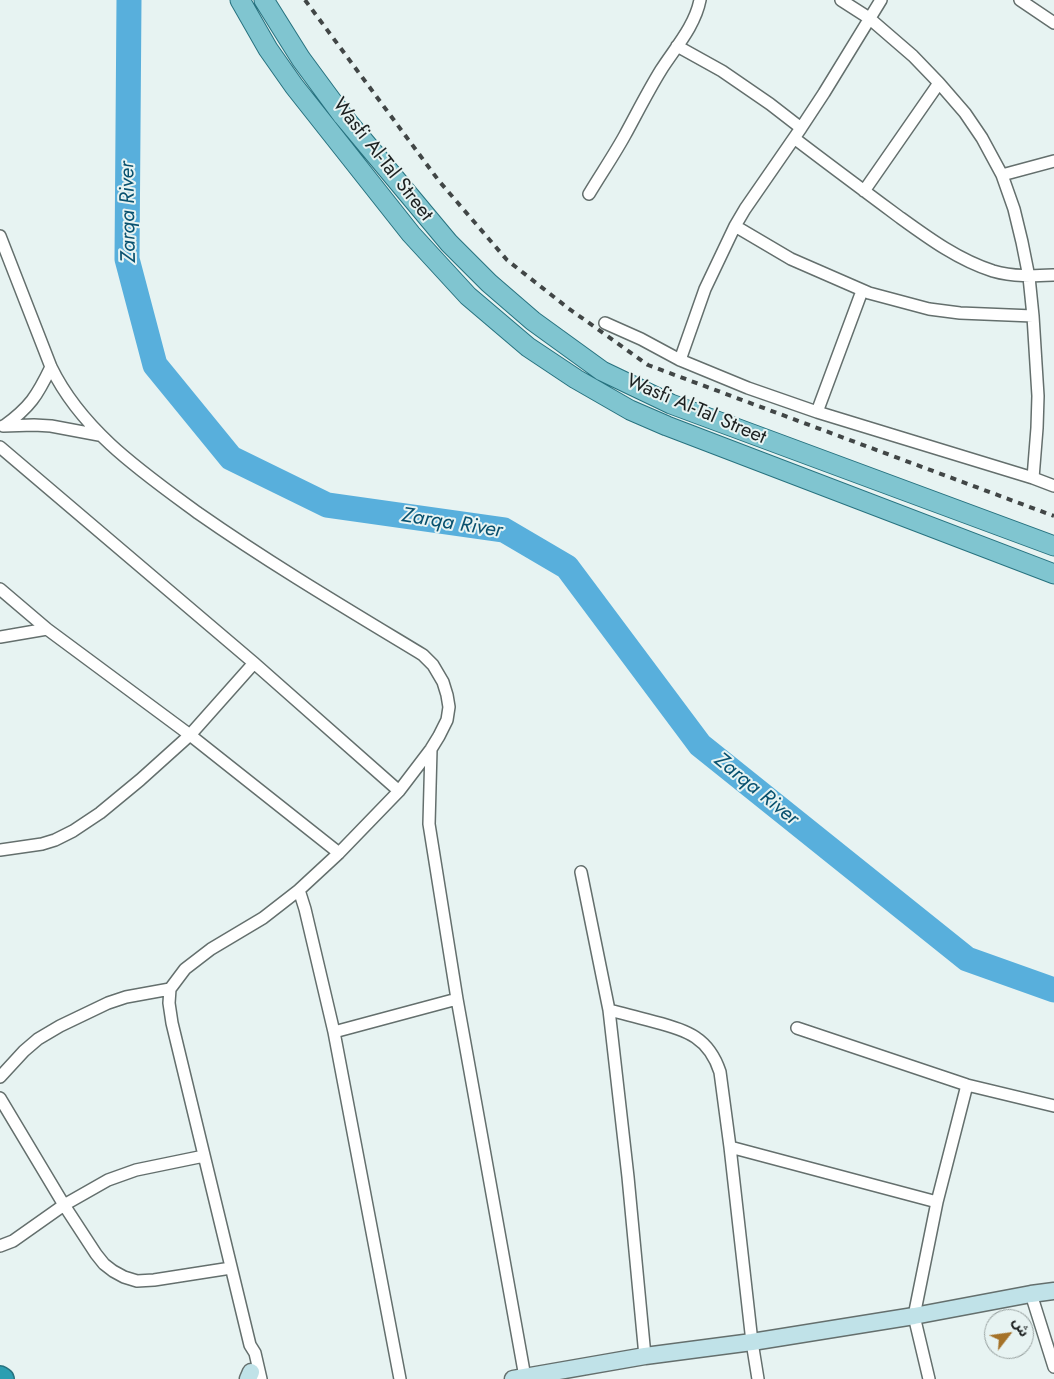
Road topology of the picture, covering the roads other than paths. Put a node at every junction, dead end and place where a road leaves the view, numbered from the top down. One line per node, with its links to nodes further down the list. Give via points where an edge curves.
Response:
1 (240, 0): 33 (main road, Wasfi Al-Tal Street, via 294,86 412,234 468,296 528,347 630,410 667,426)
2 (264, 0): 32 (main road, Wasfi Al-Tal Street, via 301,59 343,116 449,243 489,284 533,321 602,371 671,404)
3 (700, 0): 9 (street, via 696,15)
4 (841, 0): 8 (street)
5 (881, 0): 8 (street)
6 (1020, 0): 7 (street)
7 (1052, 17)
8 (869, 18): 10 (street); 11 (street)
9 (677, 46): 11 (street, via 722,72); 16 (street)
10 (939, 83): 14 (street, via 982,138); 15 (street)
11 (801, 128): 12 (street)
12 (794, 138): 15 (street); 17 (street)
13 (1054, 161): 14 (street)
14 (1002, 175): 20 (street, via 1014,209)
15 (864, 191): 20 (street, via 951,252 994,271)
16 (589, 194)
17 (735, 226): 21 (street, via 791,259); 24 (street, via 705,289)
18 (0, 236): 25 (street)
19 (1054, 275): 20 (street)
20 (1029, 277): 22 (street)
21 (862, 291): 22 (street, via 929,309); 26 (street)
22 (1034, 316): 30 (street, via 1038,396)
23 (605, 323): 24 (street)
24 (680, 360): 26 (street)
25 (51, 367): 27 (street, via 30,404); 28 (street, via 72,404)
26 (817, 412): 30 (street)
27 (1, 427): 28 (street, via 51,426)
28 (99, 435): 39 (street, via 171,494 228,534 423,655 433,665 448,695 447,720)
29 (0, 447): 37 (street)
30 (1033, 478): 31 (street)
31 (1054, 486)
32 (1054, 546)
33 (1054, 574)
34 (0, 589): 35 (street)
35 (47, 629): 36 (street); 38 (street)
36 (0, 637)
37 (254, 663): 38 (street); 40 (street)
38 (190, 735): 41 (street, via 107,808 73,831 42,844); 42 (street)
39 (431, 749): 40 (street); 46 (street, via 429,824)
40 (399, 791): 42 (street)
41 (0, 850)
42 (339, 853): 44 (street)
43 (581, 872): 47 (street)
44 (299, 890): 45 (street, via 193,962); 49 (street)
45 (170, 989): 50 (street, via 126,997 60,1026 38,1039); 55 (street, via 172,1023)
46 (457, 999): 49 (street); 67 (street)
47 (610, 1010): 54 (street, via 678,1028 690,1033 710,1051 720,1072); 64 (street)
48 (796, 1028): 51 (street)
49 (334, 1032): 68 (street)
50 (0, 1077)
51 (967, 1085): 53 (street); 56 (street)
52 (0, 1098): 57 (street)
53 (1054, 1106)
54 (730, 1147): 56 (street); 63 (street)
55 (204, 1156): 57 (street, via 136,1170 95,1187); 59 (street)
56 (937, 1202): 62 (street)
57 (64, 1205): 58 (street); 59 (street, via 100,1259 124,1277 154,1280)
58 (0, 1246)
59 (231, 1268): 66 (street, via 250,1344 248,1354)
60 (1054, 1291): 61 (street)
61 (1031, 1294): 62 (street); 65 (street)
62 (914, 1316): 63 (street); 70 (street)
63 (752, 1342): 64 (street); 69 (street)
64 (645, 1356): 67 (street)
65 (1054, 1367)
66 (253, 1377)
67 (519, 1378)
68 (400, 1379)
69 (758, 1379)
70 (929, 1379)

